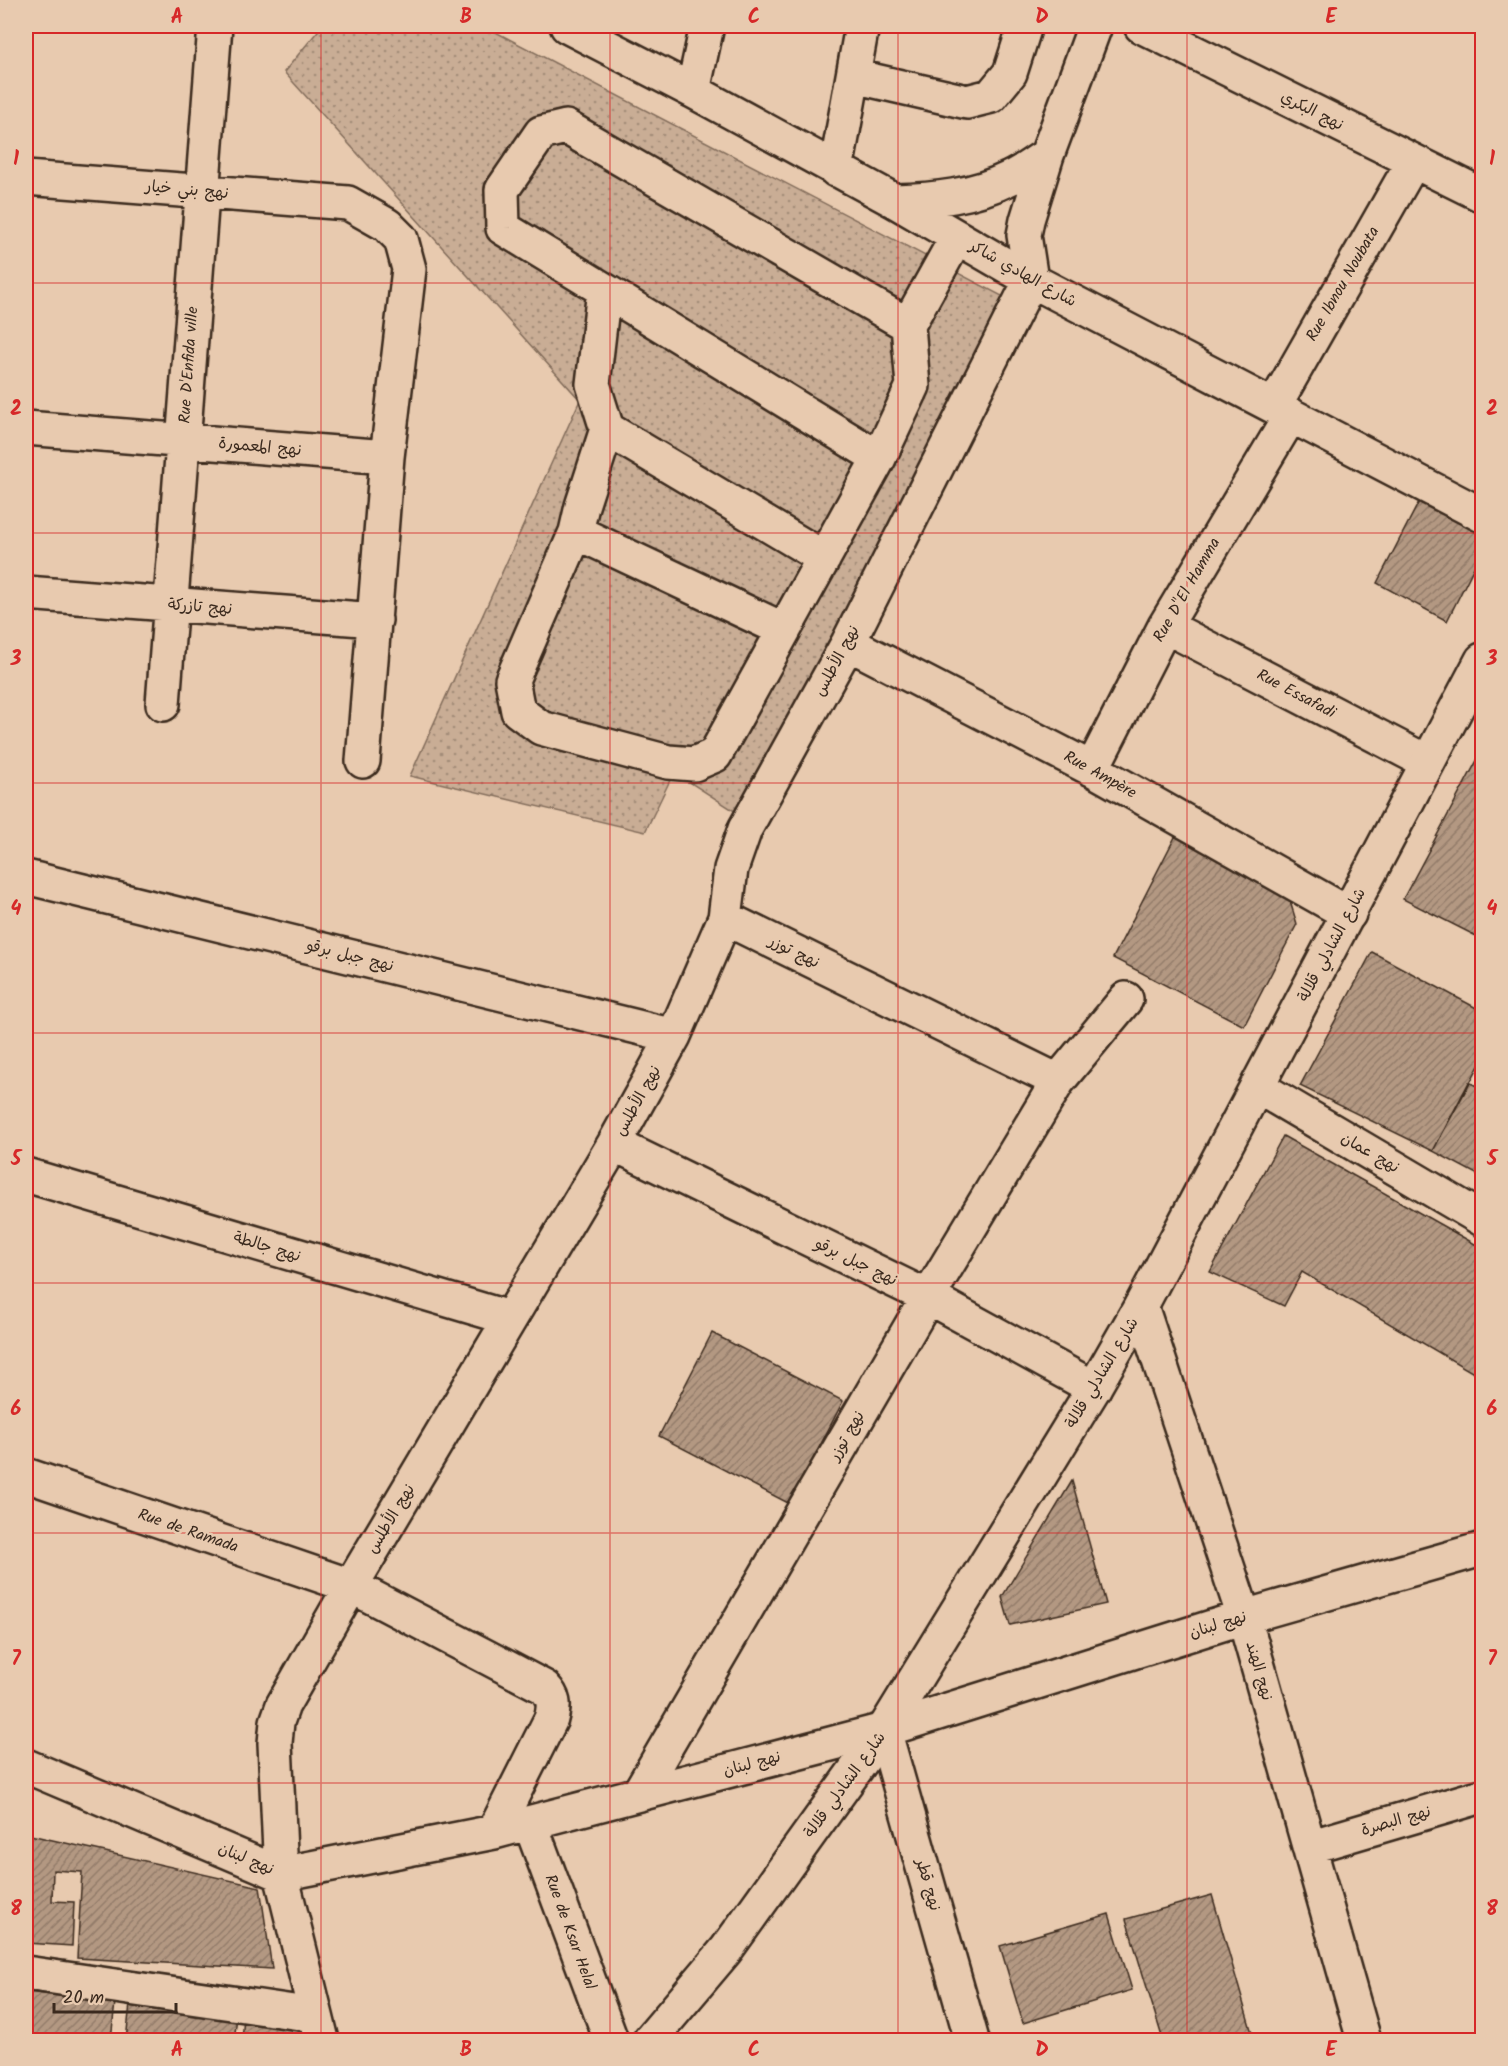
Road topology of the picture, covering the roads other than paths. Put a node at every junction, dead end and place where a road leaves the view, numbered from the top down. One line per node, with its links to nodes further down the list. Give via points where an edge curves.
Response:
1 (215, 26): 14 (street, Rue D'Enfida ville)
2 (567, 26): 9 (street, شارع الهادي شاكر)
3 (707, 26): 9 (street)
4 (862, 26): 8 (street)
5 (1025, 26): 8 (street, via 1010,73 991,96 967,102)
6 (1095, 26): 10 (street)
7 (1141, 26): 11 (street, نهج البكري)
8 (853, 76): 12 (street)
9 (693, 91): 12 (street, شارع الهادي شاكر)
10 (1047, 155): 16 (street, via 1010,178 976,191 934,200); 18 (street, via 1024,235)
11 (1413, 162): 15 (street, نهج البكري); 21 (street, Rue Ibnou Noubata)
12 (836, 170): 16 (street, شارع الهادي شاكر)
13 (26, 178): 14 (street, نهج بني خيار)
14 (203, 192): 24 (street, Rue D'Enfida ville); 25 (street, نهج بني خيار, via 348,203 387,225 401,239 410,269)
15 (1482, 195)
16 (895, 201): 17 (street, شارع الهادي شاكر)
17 (957, 237): 18 (street, شارع الهادي شاكر); 20 (street)
18 (1031, 280): 21 (street, شارع الهادي شاكر); 35 (street, نهج الأطلس)
19 (604, 290): 20 (street, via 503,228 502,189 541,133 566,127); 23 (street, via 593,384); 26 (street)
20 (908, 325): 26 (street, via 913,386)
21 (1282, 411): 27 (street, شارع الهادي شاكر); 33 (street, Rue D"El Hamma)
22 (26, 428): 24 (street, نهج المعمورة)
23 (607, 429): 28 (street); 29 (street)
24 (183, 441): 25 (street, نهج المعمورة); 31 (street, Rue D'Enfida ville)
25 (387, 457): 32 (street)
26 (879, 458): 29 (street)
27 (1482, 514)
28 (576, 532): 34 (street); 34 (street, via 512,680 518,711 541,728 668,762 694,764 715,755)
29 (824, 558): 34 (street)
30 (26, 593): 31 (street, نهج تازركة)
31 (171, 605): 32 (street, نهج تازركة); 37 (street, Rue D'Enfida ville)
32 (375, 620): 38 (street)
33 (1165, 626): 39 (street, Rue Essafadi); 40 (street, Rue D"El Hamma)
34 (784, 630)
35 (848, 643): 40 (street, Rue Ampère); 43 (street, نهج الأطلس, via 745,829 731,869)
36 (1482, 660): 39 (street, شارع الشادلي قلالة)
37 (163, 704)
38 (363, 761)
39 (1428, 762): 42 (street, شارع الشادلي قلالة)
40 (1092, 769): 42 (street, Rue Ampère)
41 (26, 876): 45 (street, نهج جبل برقو)
42 (1349, 914): 47 (street, شارع الشادلي قلالة)
43 (725, 918): 45 (street, نهج الأطلس); 46 (street, نهج توزر)
44 (1126, 999): 46 (street, نهج توزر)
45 (674, 1036): 48 (street, نهج الأطلس)
46 (1058, 1081): 51 (street, نهج توزر)
47 (1258, 1087): 50 (street, نهج عمان); 52 (street, شارع الشادلي قلالة)
48 (614, 1144): 51 (street, نهج جبل برقو); 53 (street, نهج الأطلس)
49 (26, 1175): 53 (street, نهج جالطة)
50 (1482, 1219)
51 (928, 1297): 54 (street, نهج جبل برقو); 61 (street, نهج توزر)
52 (1141, 1306): 54 (street, شارع الشادلي قلالة); 58 (street, نهج الهند)
53 (509, 1318): 57 (street, نهج الأطلس)
54 (1094, 1388): 59 (street, شارع الشادلي قلالة)
55 (26, 1475): 57 (street, Rue de Ramada)
56 (1482, 1549): 58 (street, نهج لبنان)
57 (351, 1586): 64 (street, Rue de Ramada, via 544,1687 552,1695 551,1719); 66 (street, نهج الأطلس, via 277,1722)
58 (1244, 1617): 59 (street, نهج لبنان); 65 (street, نهج الهند)
59 (884, 1730): 61 (street, نهج لبنان); 69 (street, شارع الشادلي قلالة); 71 (street, نهج قطر)
60 (26, 1766): 66 (street, نهج لبنان)
61 (639, 1793): 63 (street, نهج لبنان)
62 (1482, 1796): 65 (street, نهج البصرة)
63 (530, 1823): 64 (street, نهج لبنان); 70 (street, Rue de Ksar Helal)
64 (494, 1832): 66 (street, نهج لبنان)
65 (1309, 1847): 72 (street, نهج الهند)
66 (281, 1874): 68 (street, نهج الأطلس)
67 (26, 1973): 68 (street)
68 (318, 2028)
69 (661, 2034)
70 (610, 2040)
71 (972, 2040)
72 (1364, 2040)

